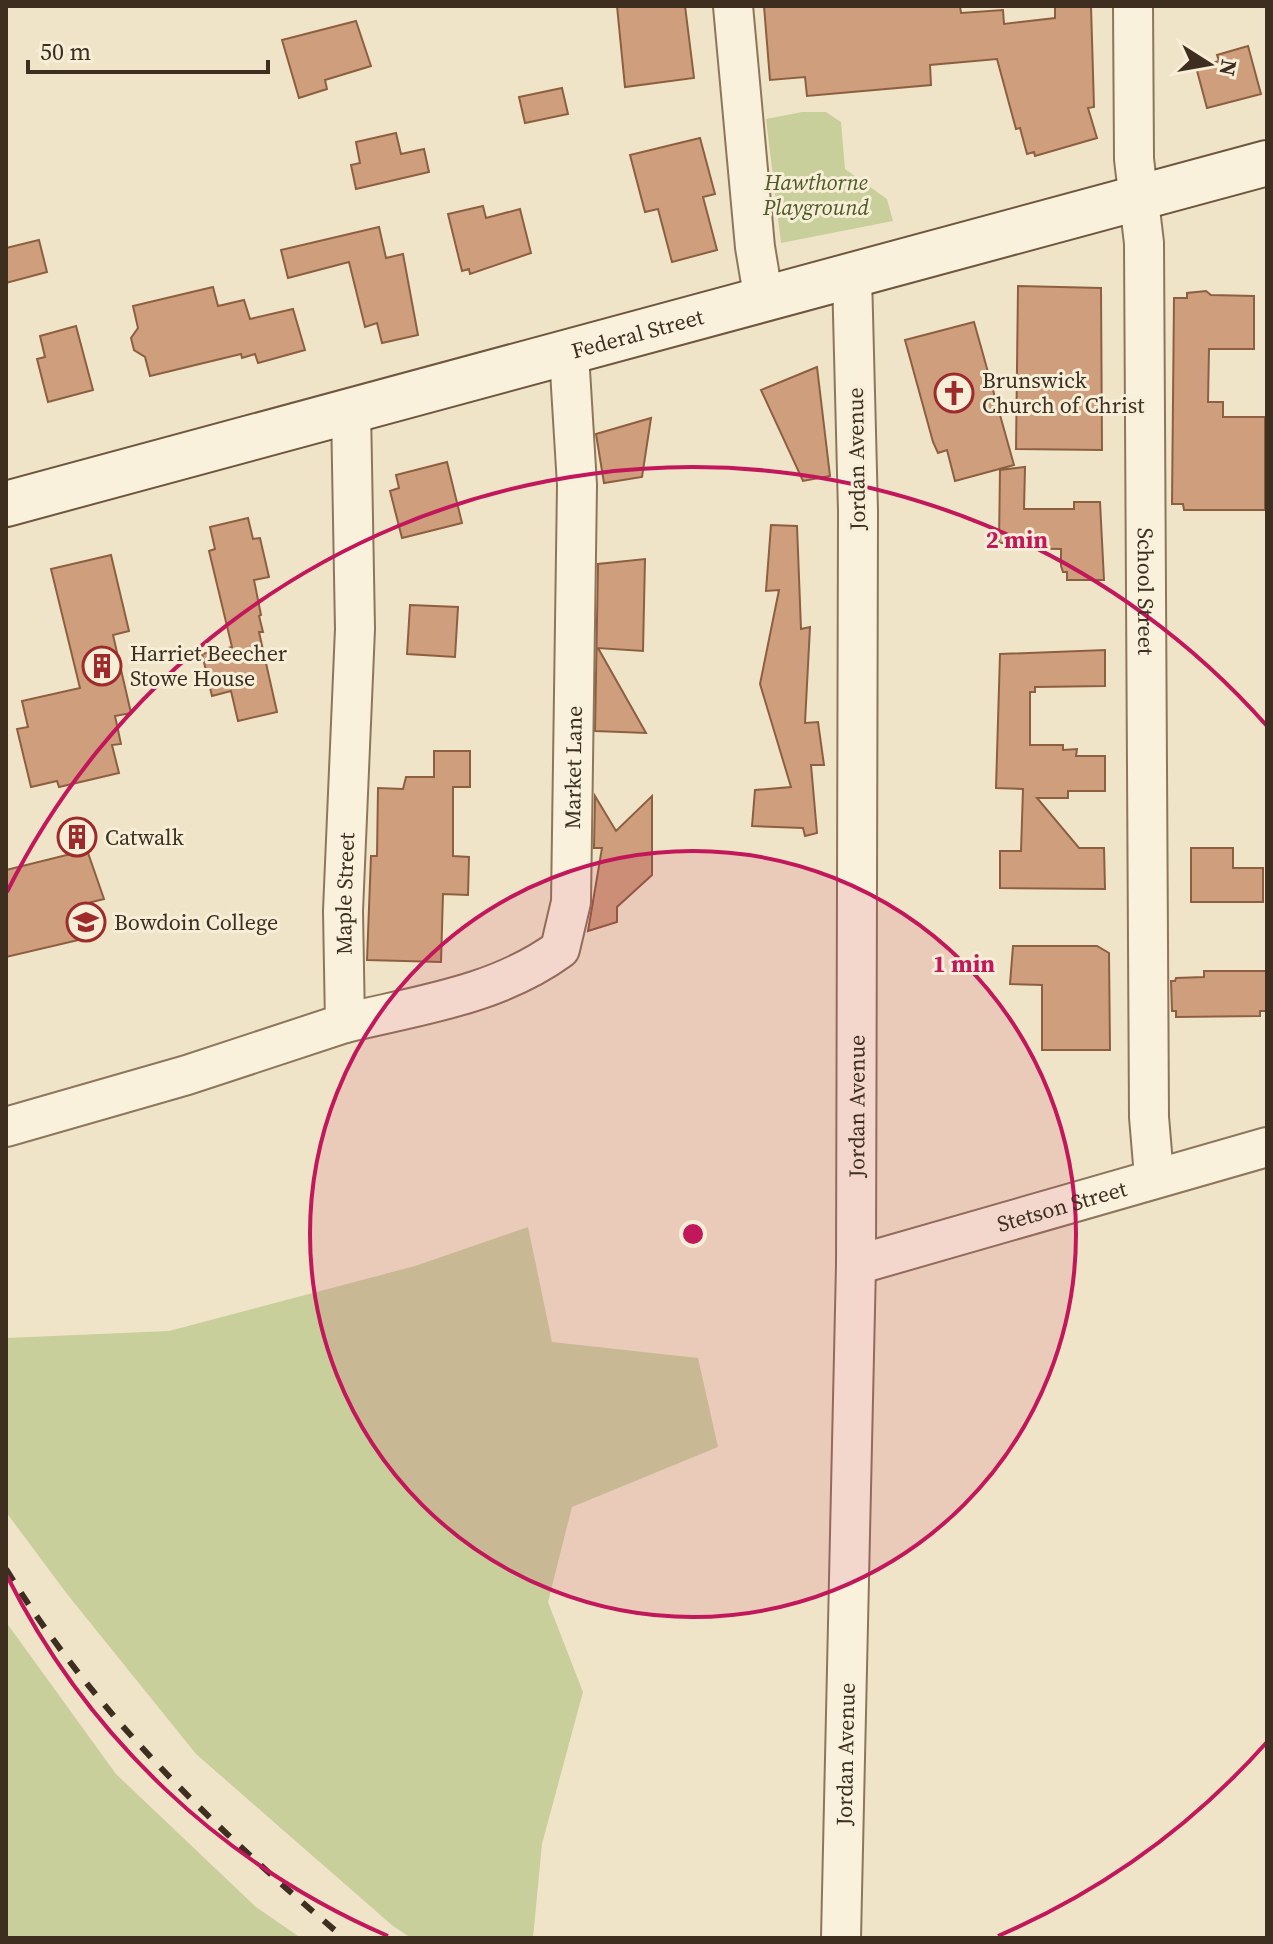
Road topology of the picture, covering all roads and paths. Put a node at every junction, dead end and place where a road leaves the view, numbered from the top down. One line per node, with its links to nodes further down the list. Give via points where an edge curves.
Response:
1 (733, 6): 6 (street)
2 (1133, 6): 4 (street, School Street)
3 (1267, 163): 4 (street, Federal Street)
4 (1137, 197): 5 (street, Federal Street); 13 (street, School Street, via 1144,243 1149,1102)
5 (852, 275): 6 (street, Federal Street); 14 (street, Jordan Avenue, via 858,511)
6 (764, 301): 7 (street, Federal Street)
7 (569, 354): 8 (street, Federal Street); 10 (street, Market Lane, via 577,485 572,840 571,902 560,949 504,983)
8 (351, 410): 9 (street, Federal Street); 10 (street, Maple Street, via 355,629 343,911)
9 (6, 504)
10 (345, 1023): 11 (street)
11 (6, 1127)
12 (1267, 1147): 13 (street, Stetson Street)
13 (1154, 1176): 14 (street, Stetson Street)
14 (856, 1265): 15 (street, Jordan Avenue)
15 (841, 1938)

